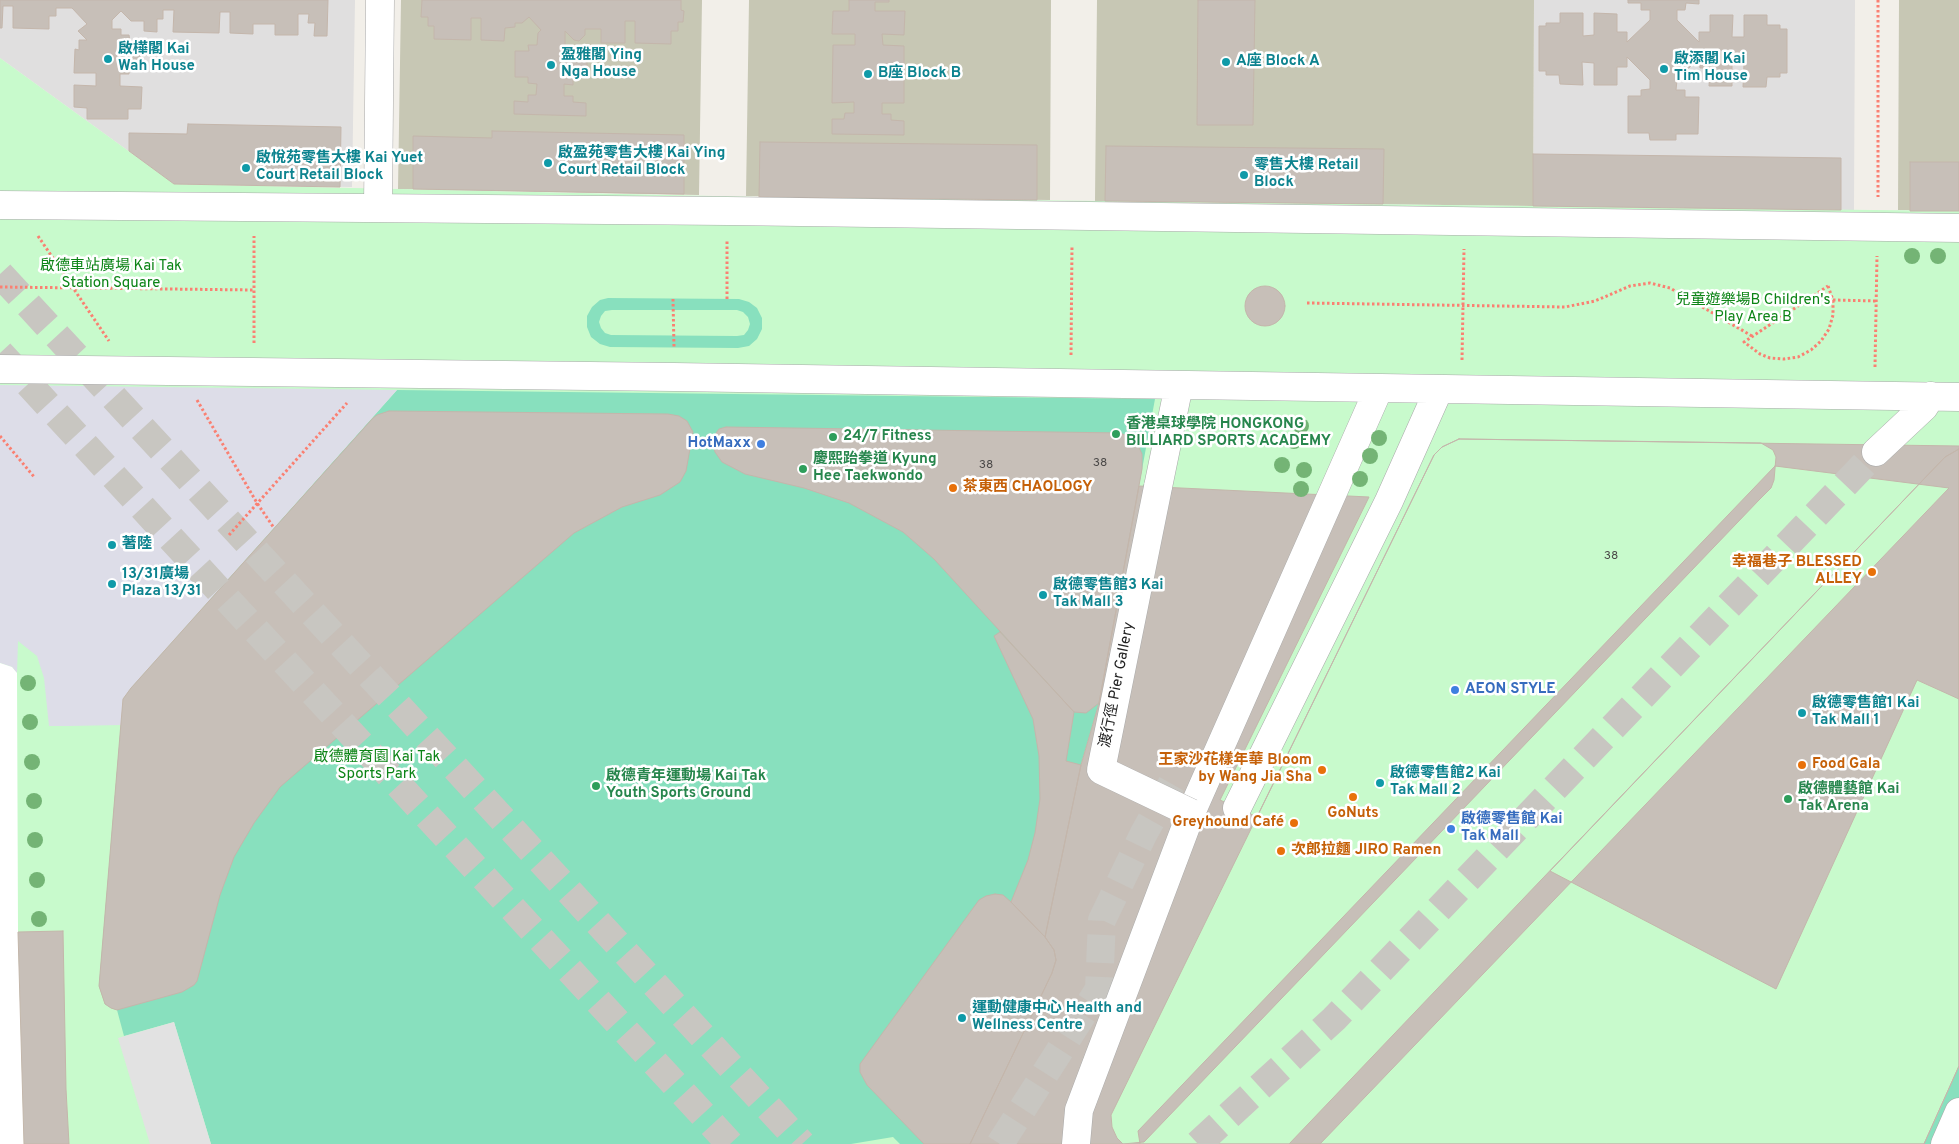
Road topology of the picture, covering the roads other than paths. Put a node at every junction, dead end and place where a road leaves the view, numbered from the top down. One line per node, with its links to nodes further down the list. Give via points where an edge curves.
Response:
1 (380, 0): 3 (street)
2 (9, 205): 3 (street)
3 (378, 207): 4 (street)
4 (1959, 228)
5 (0, 369): 6 (street)
6 (1179, 385): 7 (street); 13 (street, 渡行徑 Pier Gallery, bridge, via 1101,770)
7 (1379, 388): 8 (street); 13 (street)
8 (1451, 389): 9 (street); 12 (street, via 1389,501)
9 (1931, 396): 10 (street); 11 (street, via 1924,407)
10 (1959, 396)
11 (1876, 452)
12 (1237, 808)
13 (1191, 813): 15 (street, via 1079,1110)
14 (1959, 1112): 16 (street)
15 (1076, 1144)
16 (1945, 1144)

